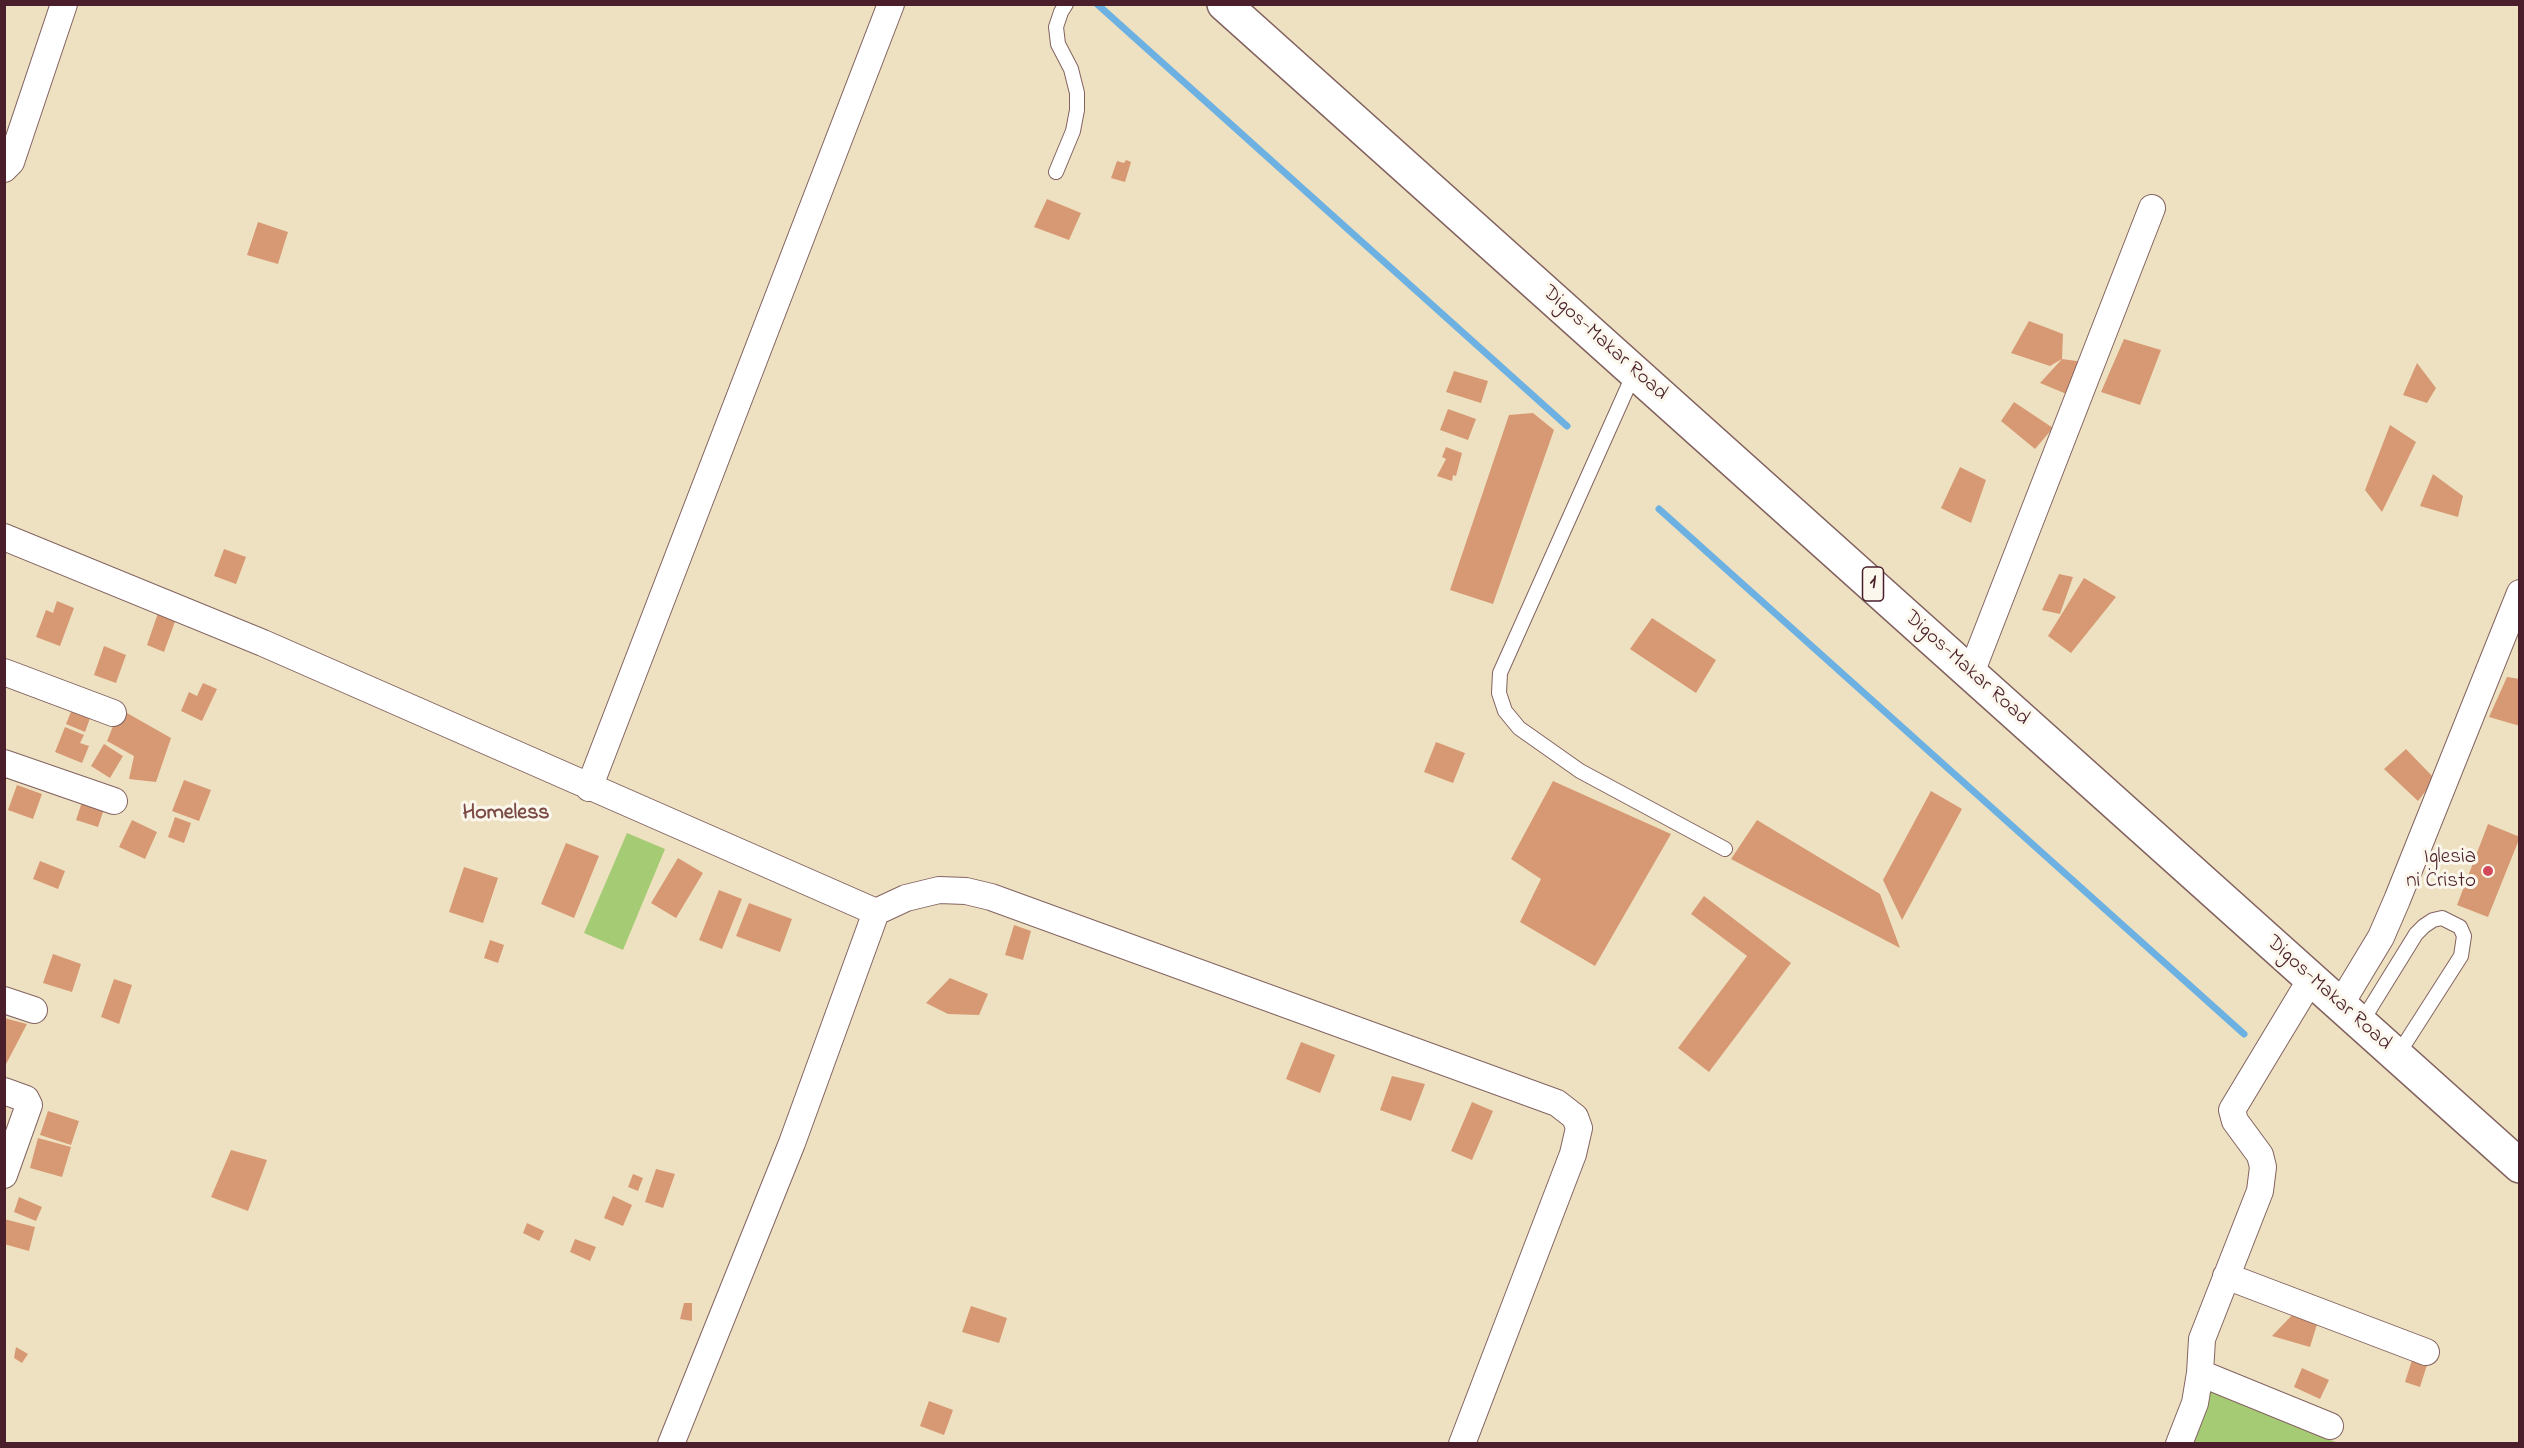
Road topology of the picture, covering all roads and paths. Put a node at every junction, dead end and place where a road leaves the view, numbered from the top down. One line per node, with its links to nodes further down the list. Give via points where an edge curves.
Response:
1 (64, 4): 5 (street, via 11,162)
2 (891, 4): 15 (street)
3 (1066, 4): 6 (lane, via 1056,27 1058,44 1071,69 1077,110)
4 (1224, 4): 8 (main road, Digos-Makar Road / 1)
5 (4, 169)
6 (1056, 172)
7 (2152, 208): 12 (street)
8 (1635, 371): 12 (main road, Digos-Makar Road / 1); 17 (lane, via 1500,673 1499,693 1505,711 1520,728 1580,771)
9 (4, 537): 15 (street, via 263,643)
10 (2520, 593): 22 (street)
11 (4, 672): 13 (street)
12 (1971, 673): 19 (main road, Digos-Makar Road / 1)
13 (113, 713)
14 (4, 763): 16 (street)
15 (589, 788): 18 (street)
16 (114, 801)
17 (1725, 849)
18 (876, 912): 31 (street, via 792,1143); 32 (street, via 906,898 939,890 991,897 1566,1108 1579,1128 1575,1147)
19 (2311, 979): 22 (main road, Digos-Makar Road / 1); 27 (street, via 2232,1110 2235,1121 2260,1155 2263,1167 2260,1191)
20 (4, 1000): 21 (street)
21 (34, 1010)
22 (2350, 1014): 23 (main road, Digos-Makar Road / 1); 23 (lane, via 2424,926 2442,918 2460,927 2464,936 2461,956)
23 (2397, 1056): 25 (main road, Digos-Makar Road / 1)
24 (4, 1091): 26 (street, via 29,1105)
25 (2520, 1166)
26 (4, 1175)
27 (2226, 1276): 28 (street); 29 (street, via 2202,1339)
28 (2426, 1352)
29 (2200, 1373): 30 (street); 33 (street, via 2195,1403)
30 (2330, 1426)
31 (672, 1443)
32 (1462, 1443)
33 (2179, 1443)

